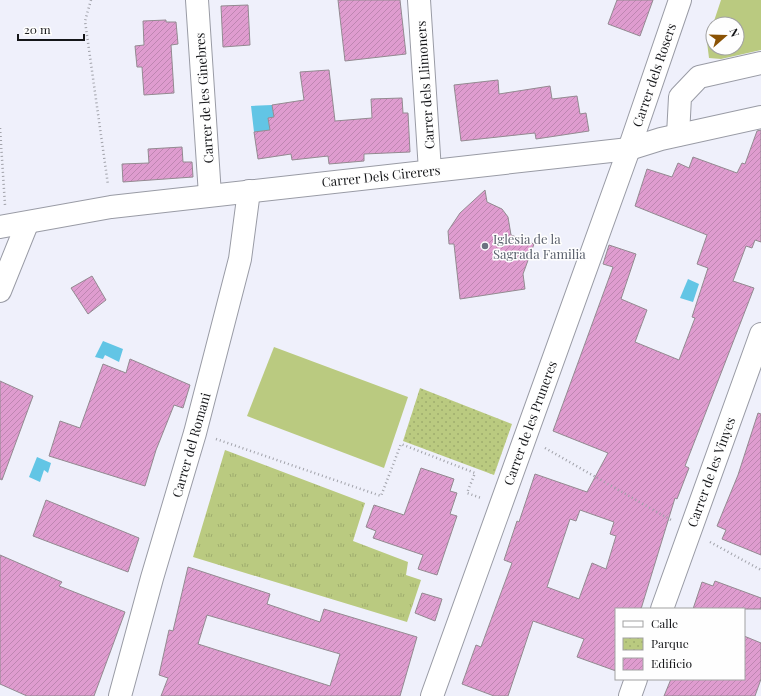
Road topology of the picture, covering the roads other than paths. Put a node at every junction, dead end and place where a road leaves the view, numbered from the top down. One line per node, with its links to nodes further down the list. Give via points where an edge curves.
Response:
1 (197, 0): 10 (street, Carrer de les Ginebres)
2 (419, 0): 8 (street, Carrer dels Llimoners)
3 (680, 0): 7 (street, Carrer dels Rosers)
4 (761, 63): 6 (street, via 698,77 680,97)
5 (761, 117): 6 (street, Carrer Dels Cirerers)
6 (678, 135): 7 (street, Carrer Dels Cirerers)
7 (629, 149): 8 (street, Carrer Dels Cirerers); 17 (street, Carrer de les Pruneres)
8 (430, 171): 9 (street, Carrer Dels Cirerers)
9 (249, 191): 10 (street, Carrer Dels Cirerers); 16 (street, Carrer del Romani, via 240,259 195,433)
10 (210, 195): 11 (street, Carrer Dels Cirerers, via 111,208)
11 (11, 226): 12 (street)
12 (0, 291)
13 (761, 334): 14 (street, Carrer de les Vinyes)
14 (662, 608)
15 (636, 680): 18 (street)
16 (120, 696)
17 (432, 696)
18 (630, 696)

